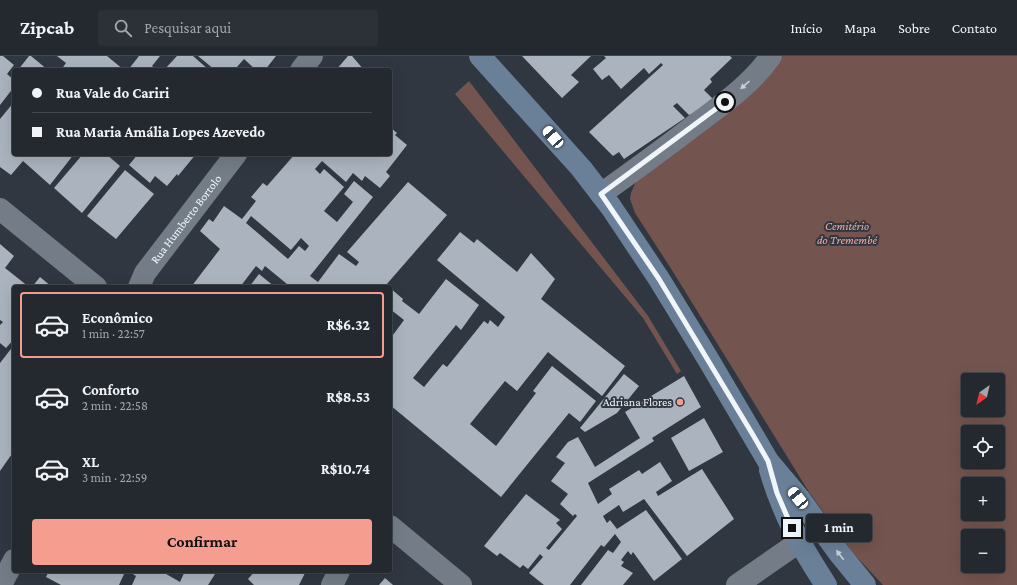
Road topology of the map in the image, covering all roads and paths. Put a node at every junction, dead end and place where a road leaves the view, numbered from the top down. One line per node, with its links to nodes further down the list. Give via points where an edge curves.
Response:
1 (312, 56): 4 (street)
2 (480, 56): 6 (main road, via 581,168)
3 (771, 56): 6 (street, one-way to 6, via 748,82 714,111)
4 (303, 68)
5 (234, 156): 9 (street, Rua Humberto Bortolo, via 145,273)
6 (601, 194): 10 (main road, via 659,279)
7 (0, 209): 8 (street)
8 (94, 285)
9 (141, 285)
10 (768, 461): 12 (main road, via 785,515); 22 (main road, one-way to 10)
11 (392, 528): 19 (street)
12 (799, 542): 20 (street); 21 (main road)
13 (0, 550): 14 (street)
14 (12, 559)
15 (12, 565): 17 (street)
16 (339, 573): 18 (street)
17 (1, 585)
18 (332, 585)
19 (461, 585)
20 (737, 585)
21 (826, 585)
22 (865, 585)

